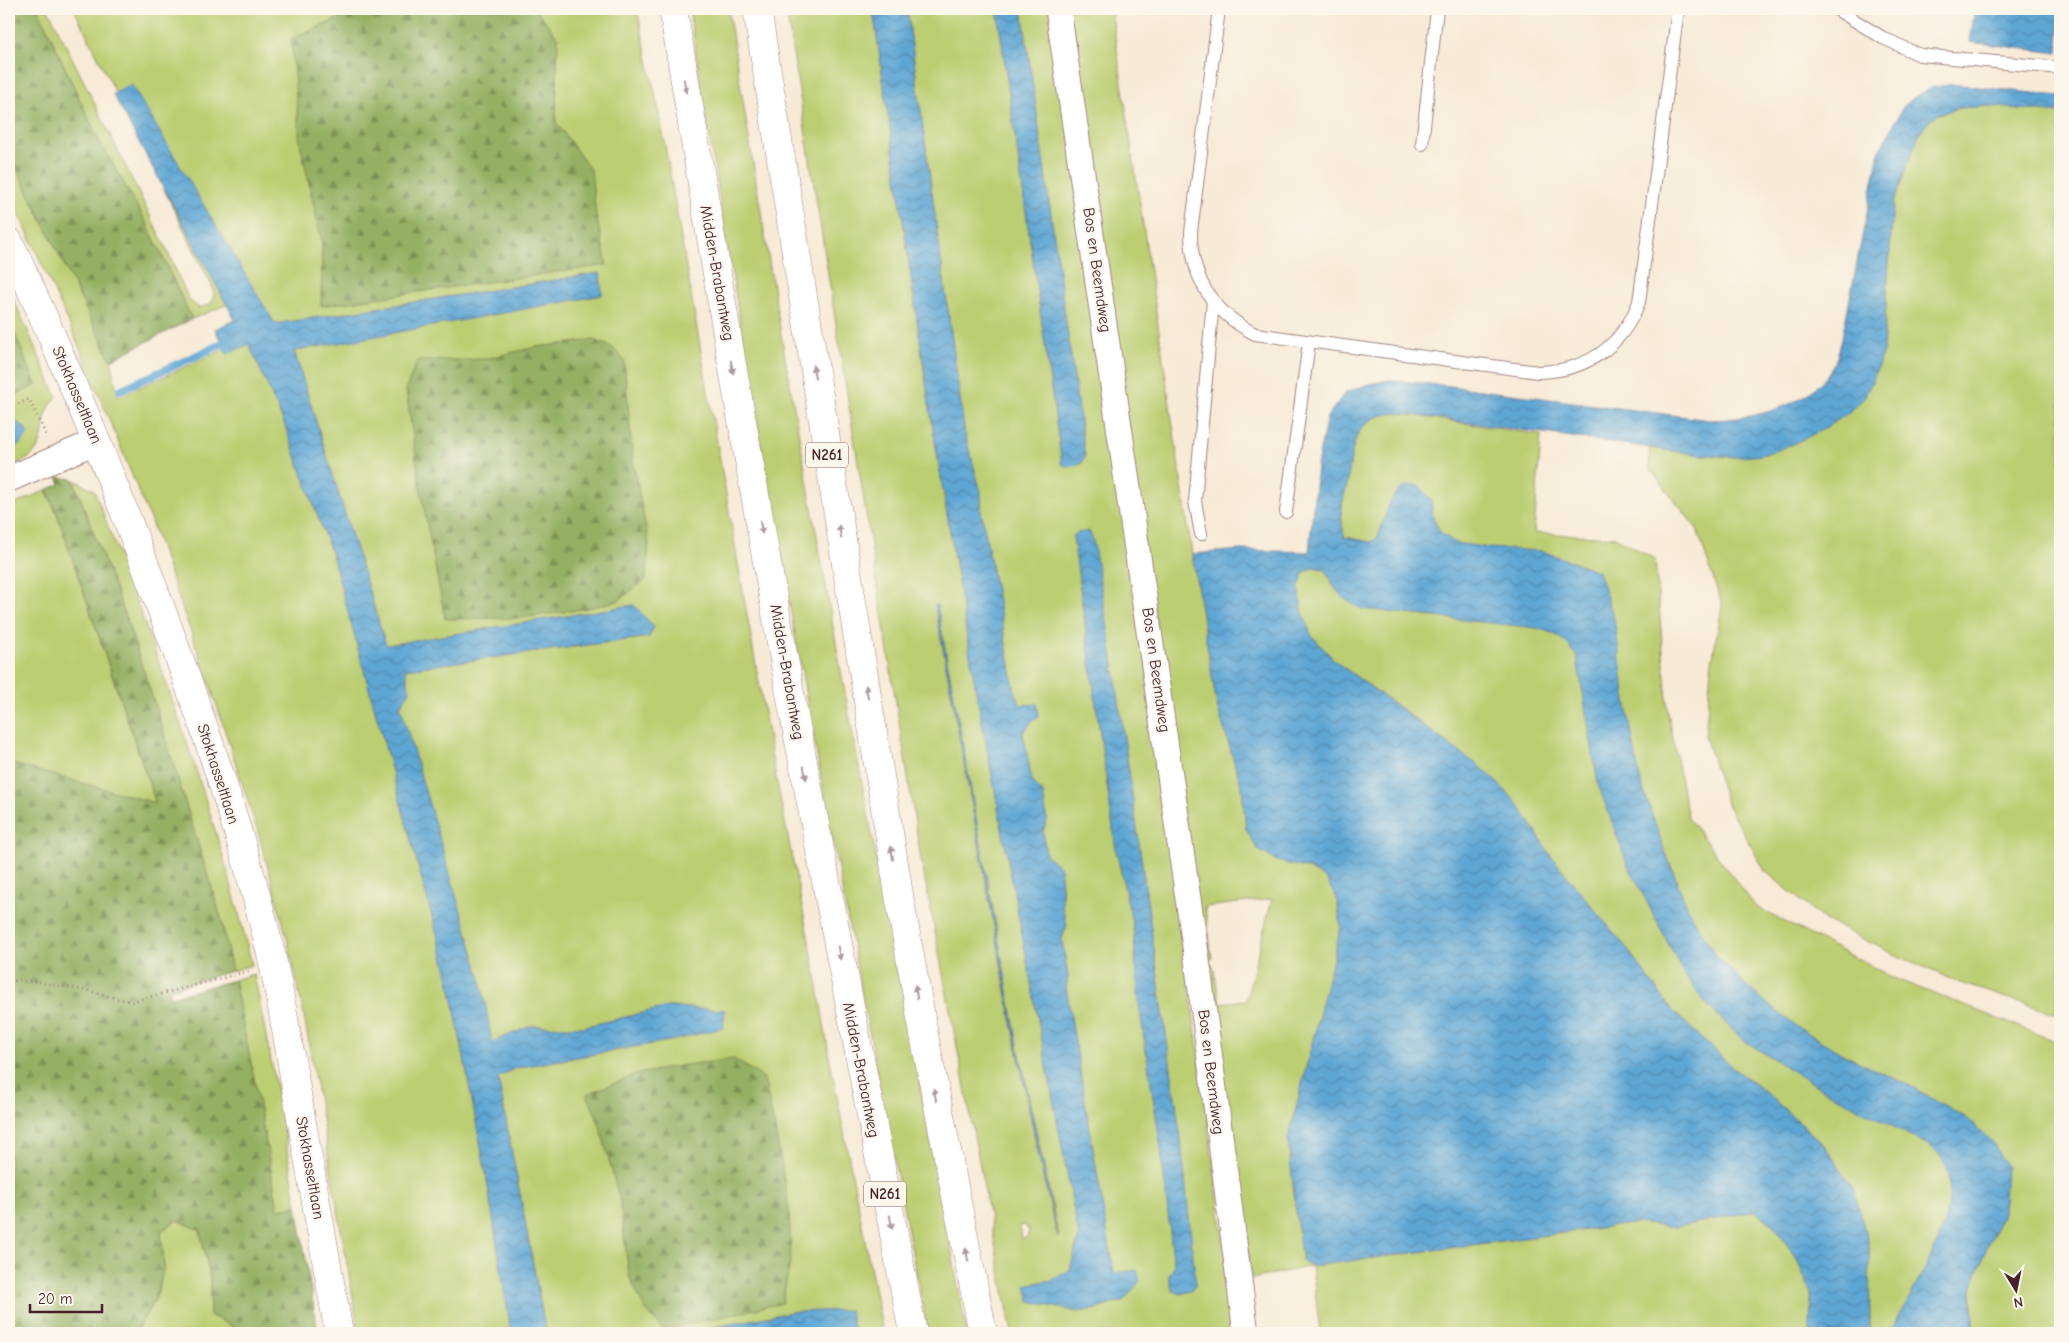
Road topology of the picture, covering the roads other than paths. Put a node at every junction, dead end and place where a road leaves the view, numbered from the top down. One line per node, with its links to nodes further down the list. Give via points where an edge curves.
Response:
1 (673, 9): 18 (main road, Midden-Brabantweg / N261, one-way to 18, via 795,720)
2 (757, 9): 19 (main road, N261, one-way to 2, via 924,1040 900,901)
3 (1058, 9): 20 (street, Bos en Beemdweg, via 1197,960)
4 (1219, 9): 11 (lane, via 1191,232 1192,260 1203,287)
5 (1437, 9): 9 (lane)
6 (1678, 9): 12 (lane, via 1639,302 1632,319 1607,348 1578,366 1538,372)
7 (1836, 9): 8 (lane, via 1883,38 1920,55)
8 (2060, 68)
9 (1422, 144)
10 (9, 242): 13 (main road, Stokhasseltlaan)
11 (1213, 301): 12 (lane, via 1255,334); 16 (lane, via 1195,501)
12 (1309, 342): 15 (lane)
13 (97, 441): 14 (street); 17 (main road, Stokhasseltlaan, via 190,687 254,892 285,1024)
14 (9, 479)
15 (1286, 512)
16 (1201, 534)
17 (339, 1333)
18 (913, 1333)
19 (983, 1333)
20 (1246, 1333)

